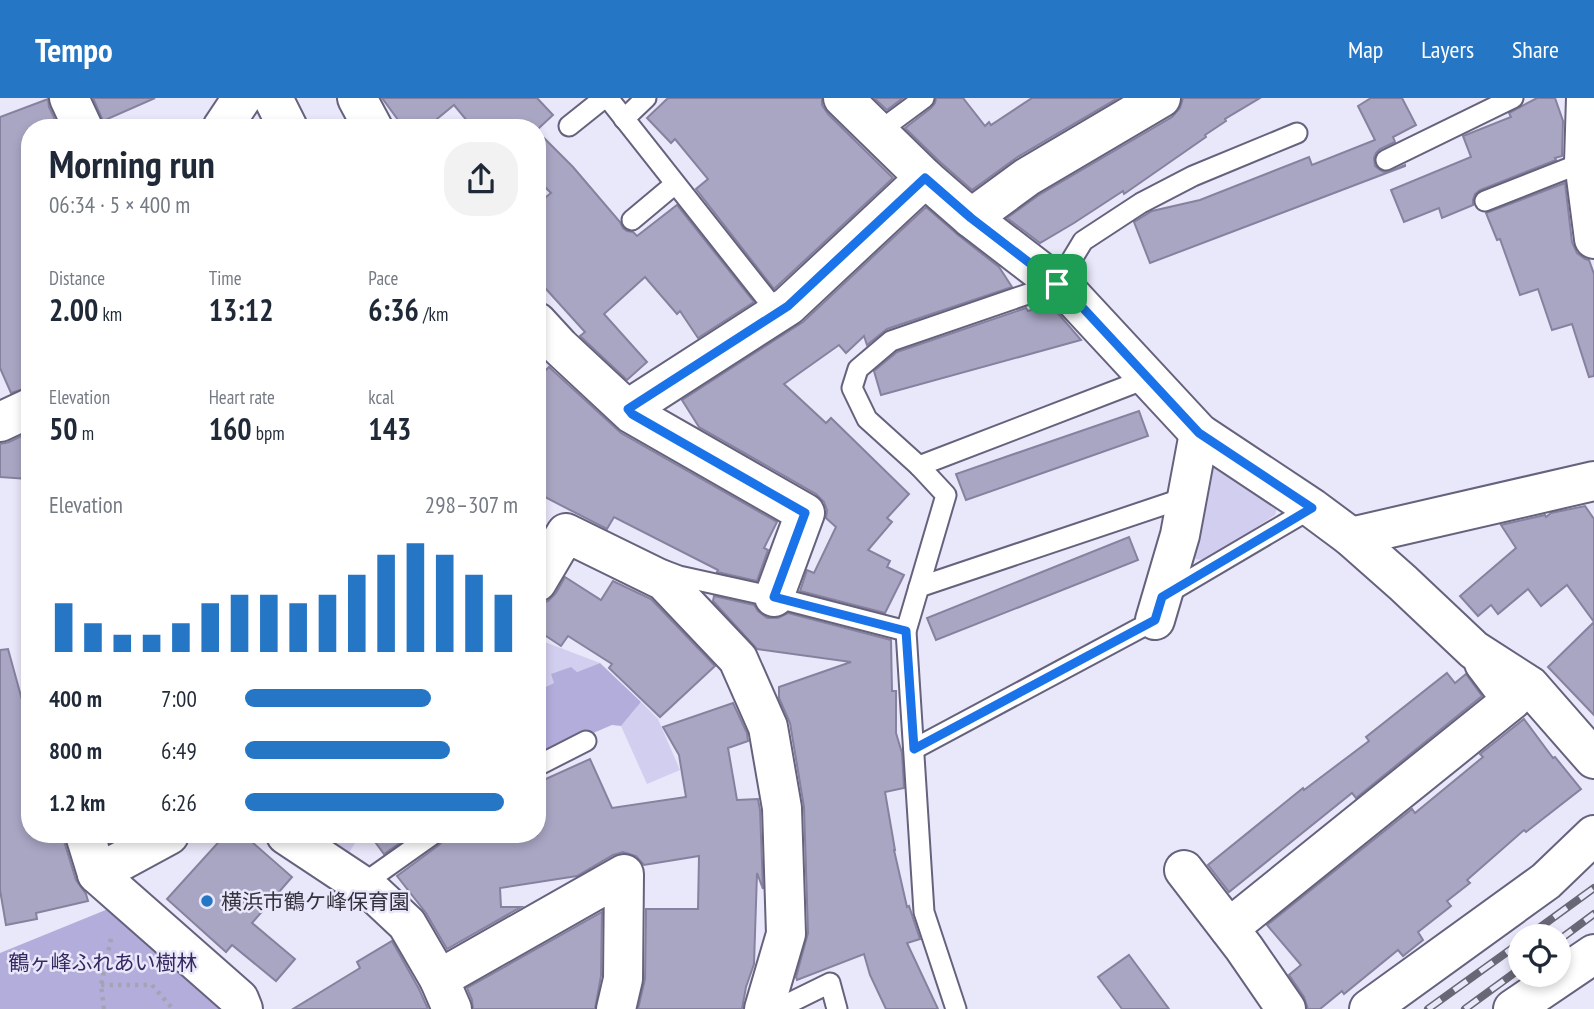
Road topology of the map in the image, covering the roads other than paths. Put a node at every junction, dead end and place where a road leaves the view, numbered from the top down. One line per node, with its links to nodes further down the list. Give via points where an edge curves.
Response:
1 (69, 98): 12 (street)
2 (242, 98): 13 (street)
3 (273, 98): 14 (street)
4 (357, 98): 15 (street)
5 (606, 98): 16 (lane); 17 (lane)
6 (646, 98): 16 (lane)
7 (843, 98): 18 (street)
8 (924, 98): 18 (lane)
9 (1161, 98): 25 (street, via 1027,177)
10 (1513, 98): 20 (lane)
11 (1586, 98): 22 (street)
12 (79, 119)
13 (228, 119)
14 (284, 119)
15 (368, 119)
16 (624, 119): 23 (lane)
17 (569, 126)
18 (878, 132): 21 (street)
19 (1297, 133): 28 (lane, via 1140,203 1083,241)
20 (1386, 160)
21 (925, 178): 25 (street); 29 (street)
22 (1588, 180): 24 (lane); 27 (street)
23 (675, 184): 26 (lane); 29 (lane)
24 (1485, 201)
25 (971, 218): 28 (street)
26 (632, 220)
27 (1594, 239)
28 (1057, 284): 31 (street); 34 (lane, via 891,341 858,369 852,388 867,419)
29 (777, 312): 32 (street)
30 (546, 343): 32 (street)
31 (1148, 377): 33 (street); 34 (lane)
32 (628, 409): 42 (street, via 805,513)
33 (1199, 433): 36 (street); 37 (street)
34 (919, 467): 41 (lane, via 946,495)
35 (1594, 481): 39 (street)
36 (1187, 497): 41 (lane); 43 (street)
37 (1312, 508): 39 (street); 43 (lane)
38 (566, 533): 40 (street); 42 (lane, via 679,576); 63 (street, via 664,581 738,659 768,727 782,808 786,933)
39 (1351, 537): 45 (street)
40 (546, 567)
41 (919, 587): 44 (lane)
42 (774, 597): 44 (lane)
43 (1158, 608): 47 (lane)
44 (906, 631): 47 (lane)
45 (1475, 650): 48 (street, via 1530,686); 58 (street, via 1512,700)
46 (586, 741): 49 (lane)
47 (914, 749): 66 (lane, via 924,912)
48 (1594, 759)
49 (546, 761)
50 (1594, 835): 68 (street, via 1546,881)
51 (89, 843): 56 (street)
52 (160, 843): 56 (street)
53 (298, 843): 57 (street)
54 (421, 843): 57 (lane)
55 (1184, 870): 58 (street)
56 (111, 886): 61 (street, via 239,999)
57 (360, 886): 60 (street, via 407,924)
58 (1229, 928): 67 (street)
59 (1594, 954): 69 (street)
60 (446, 994): 62 (street, via 624,874 623,979)
61 (243, 1009)
62 (616, 1009)
63 (764, 1009)
64 (777, 1009): 65 (lane, via 830,983)
65 (837, 1009)
66 (956, 1009)
67 (1286, 1009)
68 (1370, 1009)
69 (1513, 1009)

